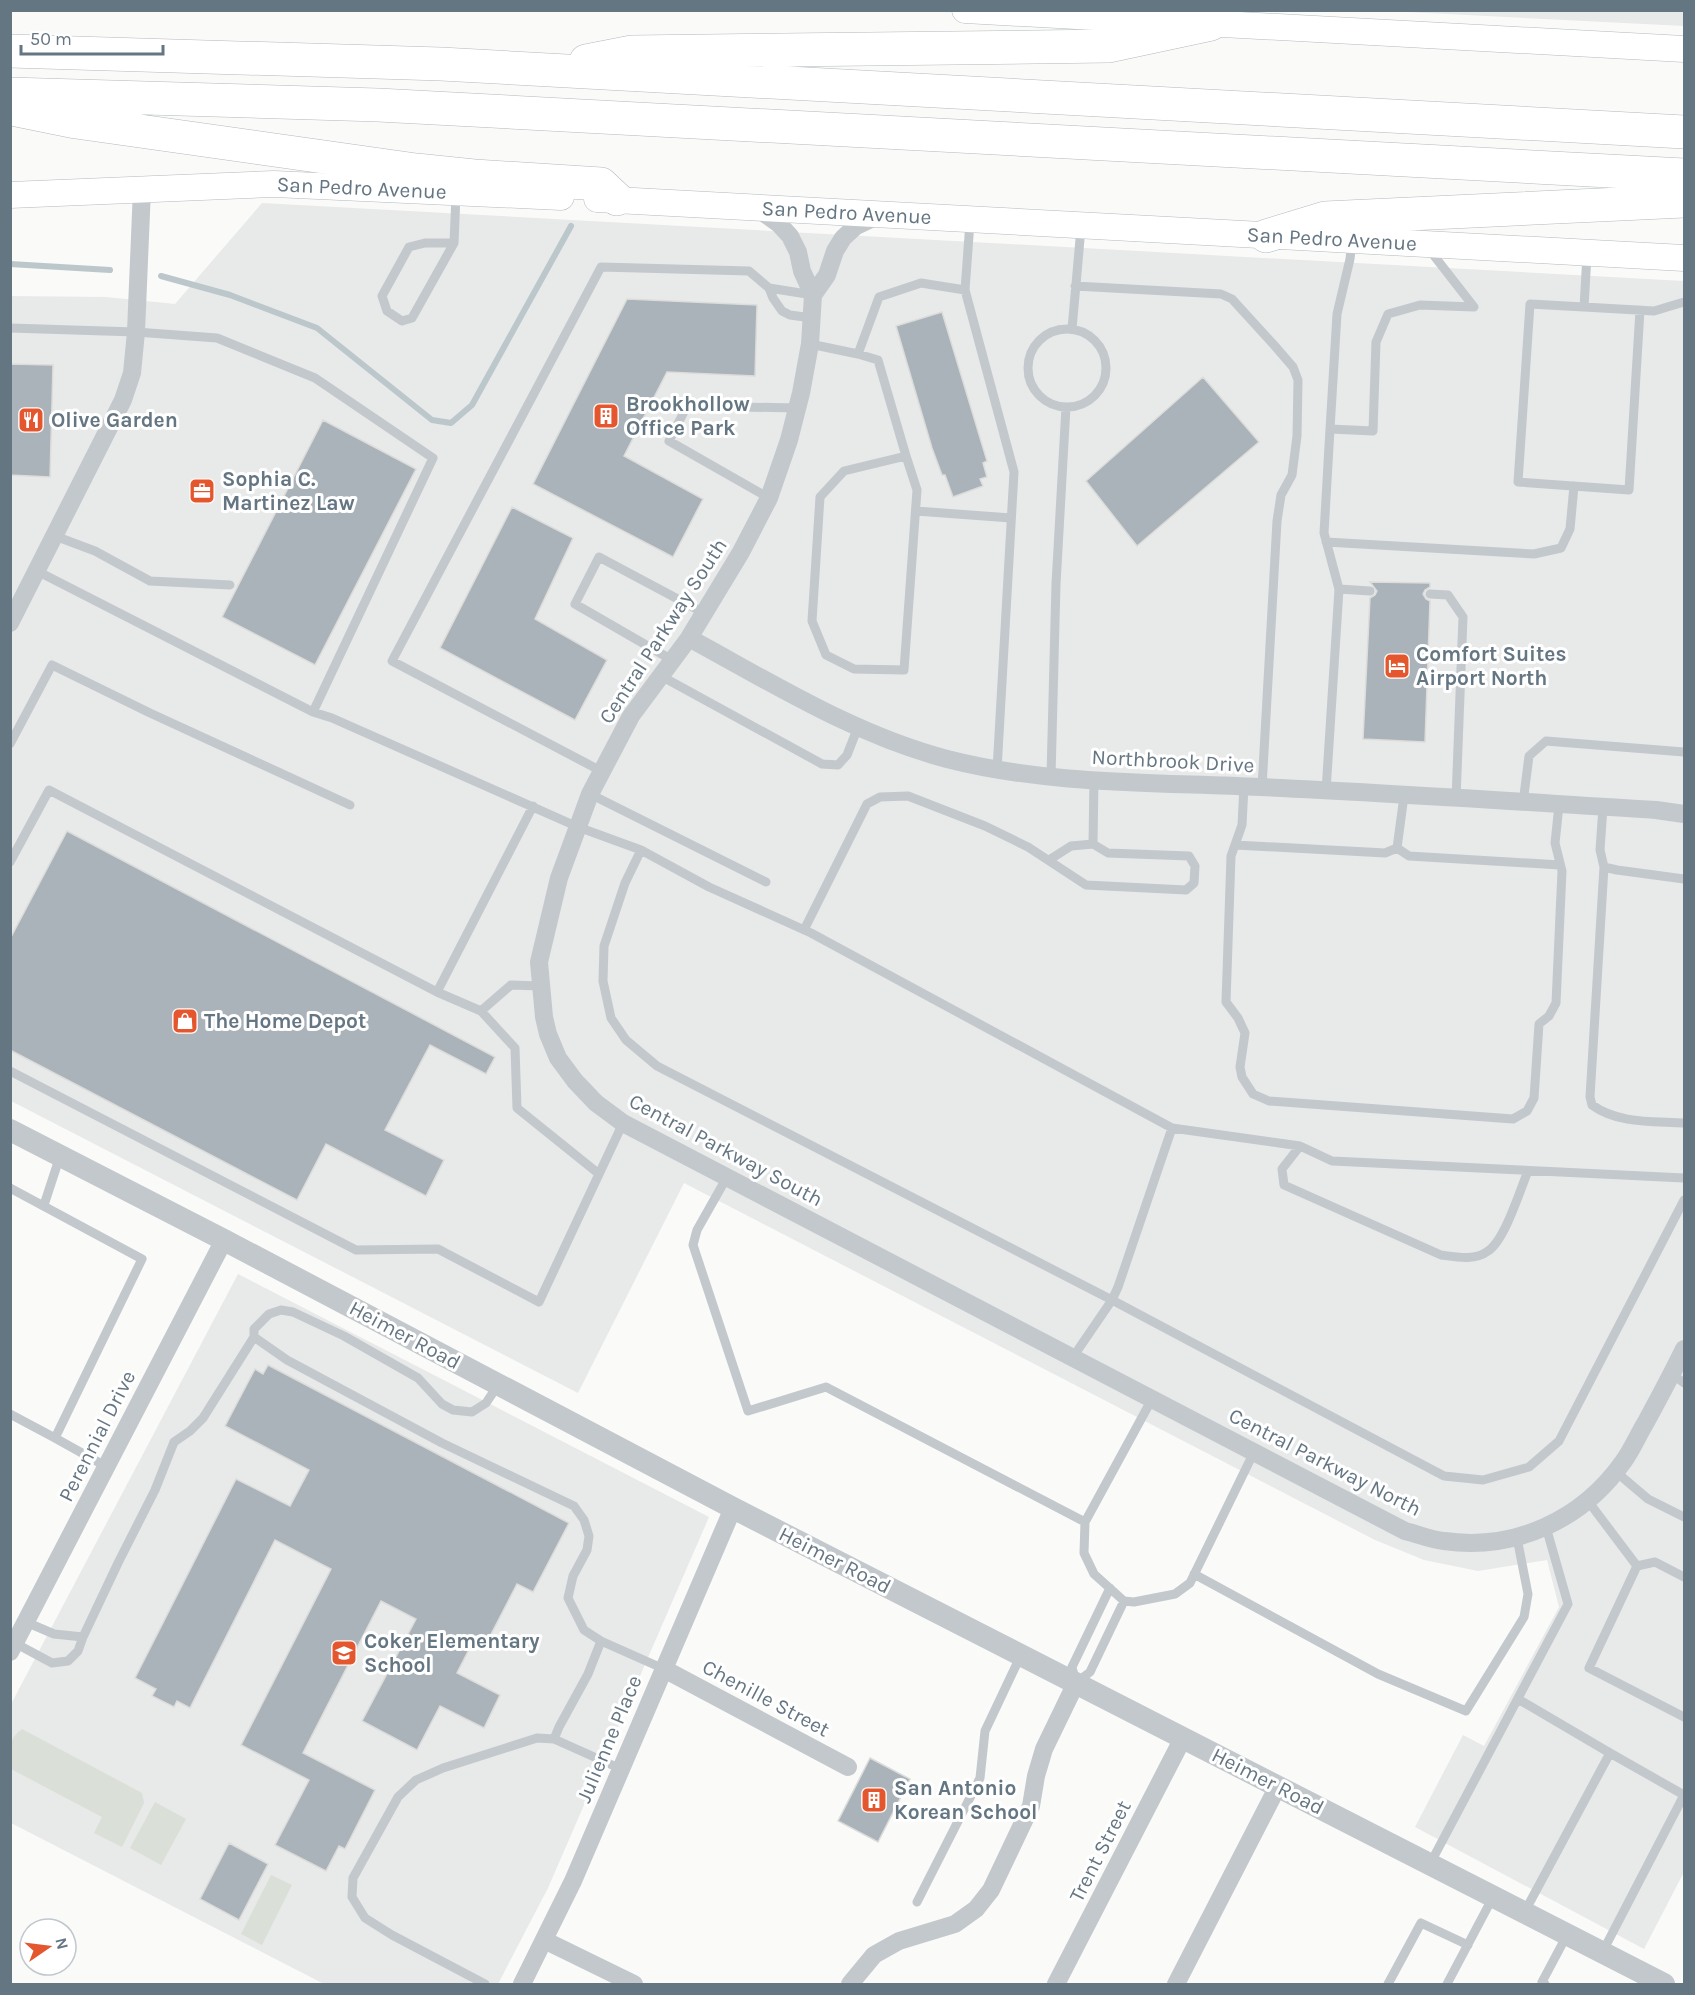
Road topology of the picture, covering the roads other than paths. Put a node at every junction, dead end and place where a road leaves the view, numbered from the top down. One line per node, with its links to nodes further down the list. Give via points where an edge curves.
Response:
1 (965, 10): 2 (main road)
2 (979, 11): 3 (main road)
3 (1210, 24): 4 (main road); 6 (highway, via 1108,46 632,51)
4 (1684, 49)
5 (10, 51): 6 (highway)
6 (543, 70): 9 (highway)
7 (10, 94): 10 (highway, via 378,105)
8 (10, 109): 14 (highway, via 76,122 416,170 601,184)
9 (1684, 132)
10 (1684, 175)
11 (142, 189): 12 (main road, San Pedro Avenue, via 274,184); 13 (main road, San Pedro Avenue); 36 (street)
12 (456, 193): 14 (main road, San Pedro Avenue); 22 (lane)
13 (10, 195)
14 (617, 200): 16 (main road, San Pedro Avenue)
15 (1684, 201): 20 (highway, via 1325,218)
16 (756, 208): 17 (main road, San Pedro Avenue); 29 (street, Central Parkway South, via 790,236)
17 (882, 215): 18 (main road, San Pedro Avenue); 29 (street, Central Parkway South, via 855,226 843,238 827,275)
18 (970, 220): 19 (main road, San Pedro Avenue); 28 (lane)
19 (1081, 225): 20 (main road, San Pedro Avenue); 26 (lane)
20 (1266, 236): 21 (main road, San Pedro Avenue)
21 (1352, 240): 23 (main road, San Pedro Avenue); 41 (lane, via 1337,314)
22 (454, 243): 22 (lane, via 412,318 402,321 387,311 382,296 409,247)
23 (1425, 244): 24 (main road, San Pedro Avenue); 41 (lane, via 1474,307 1420,304 1388,314 1376,342 1373,430)
24 (1587, 252): 25 (main road, San Pedro Avenue); 31 (lane)
25 (1684, 258)
26 (1076, 286): 35 (lane); 67 (lane, via 1221,294 1232,299 1274,345 1293,367 1299,381 1292,475 1281,495 1277,521)
27 (769, 288): 29 (lane); 33 (lane, via 782,311); 64 (lane, via 749,271 601,267 392,661)
28 (965, 290): 38 (lane, via 921,283 879,297); 46 (lane, via 1014,472)
29 (813, 295): 33 (street, Central Parkway South)
30 (1684, 302): 32 (lane, via 1654,311)
31 (1584, 307): 32 (lane); 43 (lane, via 1530,304 1518,482)
32 (1640, 310): 43 (lane, via 1629,489)
33 (812, 318): 37 (street, Central Parkway South)
34 (10, 328): 36 (lane)
35 (1072, 328): 39 (lane, via 1094,339 1106,360 1106,373 1096,395 1075,407); 39 (lane, via 1048,333 1038,340 1028,363 1028,376 1040,398)
36 (136, 332): 47 (street, via 132,373 123,400); 59 (lane, via 217,338 315,378 433,458)
37 (810, 344): 38 (lane); 40 (street, Central Parkway South)
38 (858, 354): 42 (lane, via 878,360)
39 (1066, 407): 65 (lane)
40 (797, 408): 44 (street, Central Parkway South); 44 (lane, via 687,406 669,441)
41 (1330, 429): 48 (lane)
42 (906, 456): 45 (lane, via 917,490); 45 (lane, via 844,471 820,497 812,621 826,654 854,669 904,670)
43 (1575, 486): 48 (lane, via 1570,529 1561,548 1534,554)
44 (769, 498): 54 (street, Central Parkway South)
45 (916, 511): 46 (lane)
46 (1011, 518): 63 (lane)
47 (55, 536): 49 (street); 50 (lane, via 95,551 150,581)
48 (1326, 542): 51 (lane)
49 (37, 571): 55 (street); 59 (lane)
50 (230, 585)
51 (1339, 589): 52 (lane); 68 (lane)
52 (1370, 591)
53 (1430, 594): 71 (lane, via 1448,595 1463,617)
54 (704, 613): 56 (street, Central Parkway South); 57 (lane, via 599,556 575,604)
55 (10, 623)
56 (689, 638): 57 (street, Central Parkway South); 60 (street, Northbrook Drive)
57 (672, 660): 58 (street, Central Parkway South)
58 (661, 676): 60 (lane, via 822,764 838,765); 64 (street, Central Parkway South, via 631,716)
59 (313, 712): 75 (lane)
60 (858, 727): 63 (street, Northbrook Drive, via 945,759)
61 (10, 744): 73 (lane, via 52,665)
62 (1684, 752): 72 (lane, via 1546,741 1529,756)
63 (997, 770): 65 (street, Northbrook Drive)
64 (603, 772): 69 (street, Central Parkway South)
65 (1051, 776): 66 (street, Northbrook Drive)
66 (1094, 780): 67 (street, Northbrook Drive); 79 (lane)
67 (1253, 787): 68 (street, Northbrook Drive); 80 (lane)
68 (1326, 791): 70 (street, Northbrook Drive)
69 (590, 794): 78 (street, Central Parkway South); 88 (lane)
70 (1404, 796): 71 (street, Northbrook Drive); 81 (lane)
71 (1456, 799): 72 (street, Northbrook Drive)
72 (1523, 803): 74 (street, Northbrook Drive)
73 (350, 805)
74 (1559, 805): 76 (street, Northbrook Drive); 85 (lane, via 1555,843)
75 (533, 806): 78 (lane); 91 (lane)
76 (1603, 807): 77 (street, Northbrook Drive); 86 (lane, via 1600,850)
77 (1684, 814)
78 (578, 827): 82 (lane); 90 (street, Central Parkway South, via 548,922 539,962)
79 (1093, 844): 83 (lane, via 1071,846); 83 (lane, via 1108,853 1189,856 1195,866 1194,883 1186,890 1086,885)
80 (1235, 845): 81 (lane, via 1385,853); 85 (lane, via 1231,856 1227,1002 1245,1034 1240,1067 1253,1094 1269,1101 1513,1119 1527,1111 1534,1098 1539,1024 1549,1017 1556,1003)
81 (1397, 848): 85 (lane, via 1409,856)
82 (641, 850): 89 (lane, via 709,887); 108 (lane, via 624,883 604,946 603,981 611,1018 626,1040 657,1066)
83 (1049, 860): 89 (lane, via 985,826 908,796 880,797 867,804)
84 (10, 862): 91 (lane, via 49,790)
85 (1560, 865)
86 (1604, 867): 87 (lane); 95 (lane, via 1592,1105 1631,1120)
87 (1684, 879)
88 (766, 882)
89 (804, 930): 96 (lane)
90 (540, 986): 92 (lane, via 511,984); 94 (street, Central Parkway South, via 548,1034 558,1058 575,1082)
91 (437, 992): 92 (lane)
92 (481, 1011): 101 (lane, via 515,1048 517,1108)
93 (10, 1071): 101 (lane, via 356,1250 438,1249 539,1302)
94 (623, 1123): 101 (lane); 102 (street, Central Parkway South)
95 (1684, 1123)
96 (1172, 1128): 98 (lane); 108 (lane)
97 (10, 1130): 99 (street, Heimer Road)
98 (1300, 1146): 100 (lane, via 1332,1161); 100 (lane, via 1282,1169 1284,1185 1441,1255 1457,1257 1473,1257 1488,1251 1501,1235)
99 (60, 1156): 106 (lane); 107 (street, Heimer Road)
100 (1528, 1171): 103 (lane)
101 (599, 1174)
102 (728, 1177): 109 (street, Central Parkway South); 124 (lane, via 697,1230 693,1245 748,1411 826,1387)
103 (1684, 1178)
104 (10, 1188): 106 (lane)
105 (1684, 1200): 108 (lane, via 1559,1441 1529,1467 1483,1480 1444,1476)
106 (44, 1205): 117 (lane, via 142,1259)
107 (224, 1240): 114 (street, Heimer Road); 119 (street, Perennial Drive)
108 (1112, 1300): 112 (lane)
109 (987, 1312): 112 (street, Central Parkway North)
110 (254, 1337): 114 (lane, via 254,1329 269,1314 293,1312 418,1378 453,1410 472,1412 486,1403); 133 (lane, via 203,1418 174,1442); 134 (lane, via 286,1360 442,1443 574,1506 589,1536 568,1598 584,1630)
111 (1684, 1349): 113 (street, Central Parkway North)
112 (1073, 1358): 115 (street, Central Parkway North)
113 (1678, 1378): 120 (street, Central Parkway North)
114 (498, 1384): 122 (street, Heimer Road)
115 (1152, 1399): 118 (street, Central Parkway North); 124 (lane)
116 (10, 1414): 117 (lane)
117 (55, 1438): 119 (lane)
118 (1254, 1452): 126 (street, Central Parkway North, via 1405,1531 1460,1543); 128 (lane)
119 (107, 1467): 132 (street, Perennial Drive)
120 (1615, 1472): 121 (street, Central Parkway North); 123 (lane, via 1648,1499)
121 (1588, 1501): 125 (street, Central Parkway North); 127 (lane)
122 (733, 1508): 136 (street, Heimer Road); 137 (street, Julienne Place)
123 (1684, 1517)
124 (1086, 1522): 130 (lane, via 1084,1554 1095,1574)
125 (1546, 1527): 126 (street, Central Parkway North); 139 (lane, via 1568,1604)
126 (1517, 1538): 128 (lane, via 1528,1594 1524,1617 1466,1711 1378,1674)
127 (1637, 1566): 129 (lane, via 1655,1562); 140 (lane, via 1589,1668)
128 (1194, 1574): 131 (lane, via 1190,1583 1175,1594)
129 (1684, 1577)
130 (1110, 1588): 131 (lane); 138 (lane, via 1071,1667)
131 (1124, 1601): 138 (lane, via 1090,1672)
132 (26, 1622): 133 (lane, via 54,1635); 135 (street, Perennial Drive)
133 (83, 1638): 135 (lane, via 78,1651 68,1661 59,1663)
134 (602, 1641): 137 (lane); 142 (lane)
135 (12, 1645)
136 (1021, 1655): 138 (street, Heimer Road); 150 (lane, via 985,1731 980,1778)
137 (664, 1669): 144 (street, Chenille Street); 145 (street, Julienne Place)
138 (1076, 1683): 141 (street, Heimer Road); 159 (street, via 1044,1749 1031,1806 991,1890 975,1910 955,1924 900,1941 874,1955)
139 (1518, 1699): 143 (lane); 148 (lane)
140 (1684, 1717)
141 (1184, 1738): 146 (street, Heimer Road); 160 (street, Trent Street)
142 (554, 1739): 145 (lane); 156 (lane, via 537,1738 416,1780 398,1797 353,1878 352,1897 364,1918)
143 (1610, 1753): 147 (lane); 151 (lane)
144 (848, 1767)
145 (621, 1769): 153 (street, Julienne Place)
146 (1278, 1786): 148 (street, Heimer Road); 161 (street)
147 (1684, 1795): 155 (lane)
148 (1430, 1864): 149 (street, Heimer Road)
149 (1492, 1896): 151 (street, Heimer Road); 154 (lane)
150 (916, 1902)
151 (1524, 1912): 152 (street, Heimer Road)
152 (1567, 1935): 155 (street, Heimer Road); 164 (lane)
153 (544, 1940): 157 (street, Julienne Place); 158 (street)
154 (1468, 1945): 162 (lane, via 1421,1923); 163 (lane)
155 (1602, 1953): 165 (street, Heimer Road)
156 (484, 1984)
157 (522, 1984)
158 (633, 1984)
159 (850, 1984)
160 (1056, 1984)
161 (1176, 1984)
162 (1388, 1984)
163 (1447, 1984)
164 (1542, 1984)
165 (1664, 1984)

